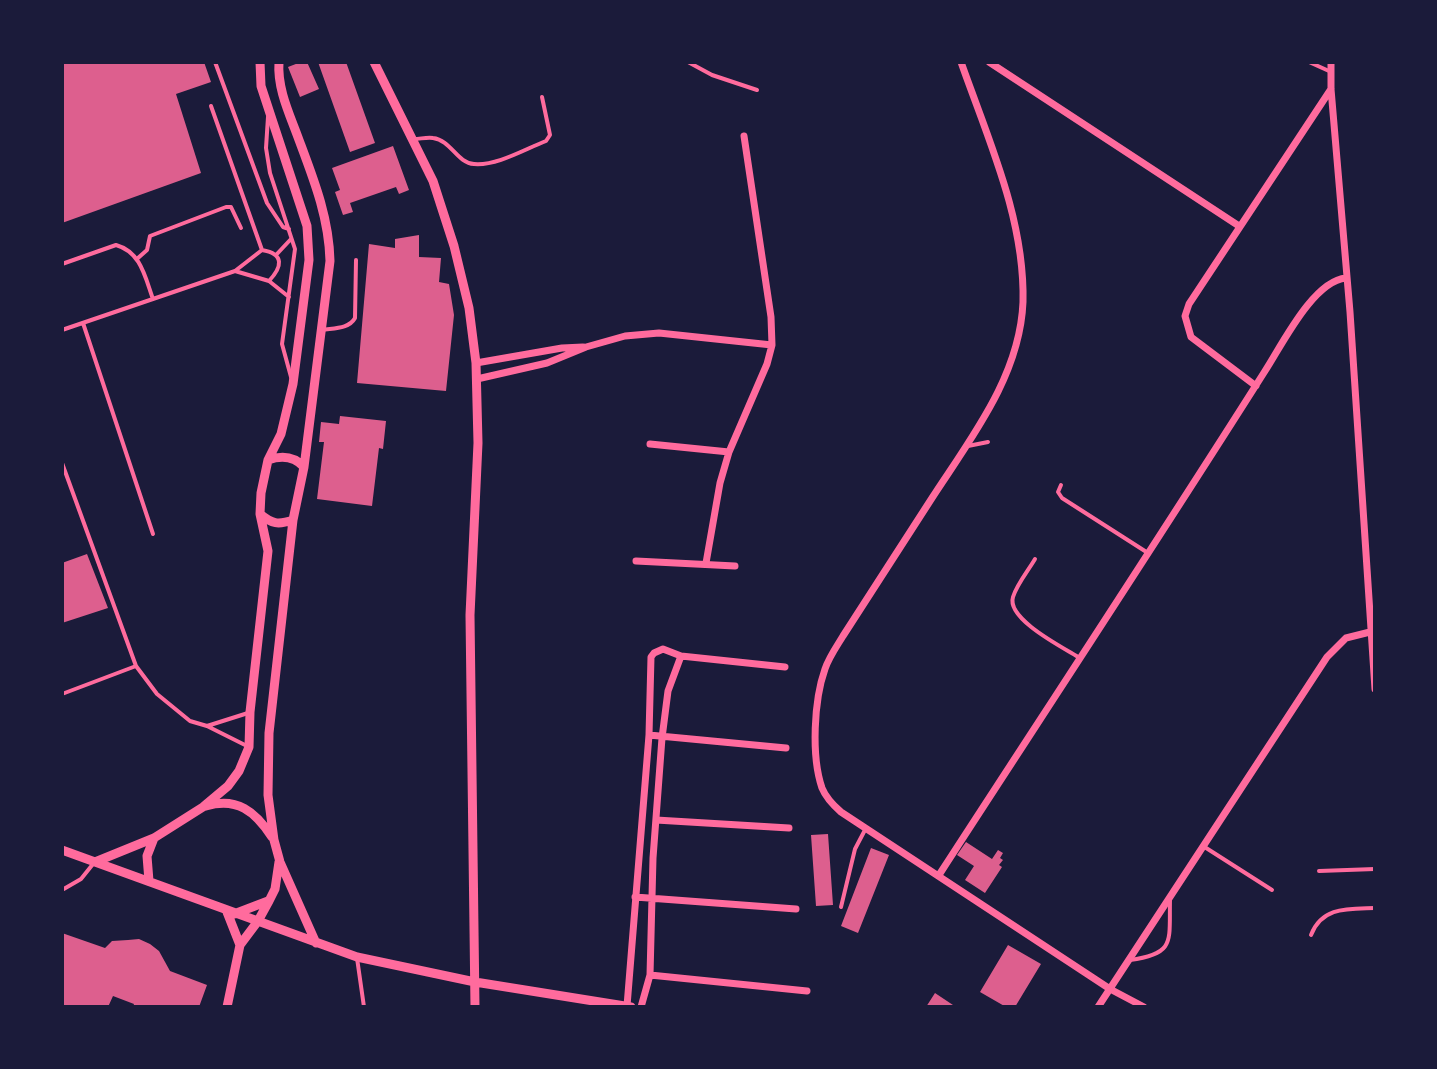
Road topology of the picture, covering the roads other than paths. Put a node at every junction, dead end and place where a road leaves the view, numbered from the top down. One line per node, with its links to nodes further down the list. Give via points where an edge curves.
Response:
1 (215, 62): 20 (lane, via 267,203)
2 (260, 62): 15 (street)
3 (279, 62): 34 (street, via 284,101 329,236)
4 (374, 62): 17 (street)
5 (688, 62): 12 (lane)
6 (961, 62): 43 (street, via 1010,203 1023,300 1008,372)
7 (989, 62): 18 (street)
8 (1309, 62): 10 (lane)
9 (1331, 62): 10 (street)
10 (1332, 72): 11 (street)
11 (1331, 89): 18 (street); 28 (street)
12 (757, 90)
13 (542, 97): 17 (lane, via 550,135 546,141 498,160 473,164 434,138)
14 (211, 106): 22 (lane)
15 (268, 106): 20 (lane, via 268,159); 39 (street, via 307,226 309,260)
16 (744, 136): 35 (street)
17 (414, 139): 37 (street, via 454,246)
18 (1239, 226): 40 (street, via 1185,316 1191,337)
19 (241, 228): 24 (lane, via 235,211 226,207 150,236 147,250)
20 (290, 229): 21 (lane)
21 (292, 238): 23 (lane); 30 (lane)
22 (262, 250): 23 (lane); 27 (lane)
23 (276, 255): 29 (lane, via 278,271)
24 (138, 258): 26 (lane, via 116,245); 31 (lane)
25 (356, 260): 34 (lane, via 355,318 346,326)
26 (62, 264)
27 (235, 271): 29 (lane); 31 (lane)
28 (1346, 278): 40 (street, via 1329,283 1302,313); 57 (street)
29 (269, 281): 30 (lane)
30 (289, 297): 39 (lane, via 282,344)
31 (153, 299): 32 (lane)
32 (83, 323): 33 (lane); 51 (lane)
33 (62, 330)
34 (320, 331): 47 (street)
35 (772, 345): 36 (street, via 659,333); 44 (street)
36 (586, 347): 37 (street); 38 (street, via 547,363)
37 (476, 363): 38 (street)
38 (477, 379): 105 (street, via 470,615)
39 (293, 384): 45 (street, via 281,434)
40 (1256, 386): 52 (street)
41 (988, 442): 43 (lane)
42 (650, 444): 44 (street)
43 (966, 446): 73 (street, via 825,667 815,735 822,789 841,812)
44 (729, 452): 55 (street)
45 (268, 460): 47 (street, via 287,457); 49 (street)
46 (62, 463): 60 (lane)
47 (304, 467): 50 (street)
48 (1061, 485): 52 (lane, via 1062,498)
49 (260, 514): 50 (street, via 270,523); 64 (street, via 268,551)
50 (293, 520): 75 (street, via 269,733)
51 (153, 534)
52 (1148, 553): 59 (street)
53 (1035, 559): 59 (lane, via 1012,599 1013,607 1027,624)
54 (636, 561): 55 (street)
55 (706, 563): 56 (street)
56 (735, 566)
57 (1370, 632): 62 (street); 76 (street, via 1346,638 1327,657)
58 (681, 656): 61 (street); 66 (street, via 663,649 651,657); 67 (street, via 668,691)
59 (1080, 658): 84 (street)
60 (136, 666): 63 (lane); 65 (lane, via 157,694 190,721)
61 (785, 667)
62 (1375, 689)
63 (62, 694)
64 (250, 712): 65 (lane); 68 (street)
65 (207, 726): 68 (lane)
66 (649, 735): 67 (street); 79 (street)
67 (662, 738): 69 (street); 71 (street)
68 (249, 747): 70 (street, via 228,786)
69 (786, 748)
70 (203, 807): 74 (street); 75 (street, via 224,801 246,809)
71 (656, 820): 72 (street); 78 (street)
72 (789, 828)
73 (866, 828): 84 (street); 92 (lane, via 855,849)
74 (154, 838): 80 (street); 85 (street, via 147,856)
75 (274, 840): 81 (street)
76 (1203, 846): 87 (lane); 89 (street)
77 (62, 850): 80 (street)
78 (653, 858): 79 (street); 90 (street)
79 (638, 859): 88 (street)
80 (95, 862): 85 (street); 86 (lane)
81 (280, 862): 91 (street); 98 (street)
82 (1375, 869): 83 (lane)
83 (1319, 871)
84 (939, 875): 106 (street)
85 (149, 881): 95 (street)
86 (62, 890)
87 (1272, 890)
88 (635, 897): 90 (street); 100 (street)
89 (1170, 897): 103 (street); 103 (lane, via 1169,933 1162,951)
90 (654, 899): 94 (street); 101 (street)
91 (269, 901): 95 (street); 96 (street)
92 (841, 907)
93 (1375, 908): 97 (lane, via 1333,911 1319,919)
94 (796, 909)
95 (230, 913): 96 (street); 99 (street)
96 (258, 921): 98 (street); 99 (street)
97 (1311, 935)
98 (316, 943): 102 (street)
99 (240, 945): 108 (street)
100 (632, 946): 101 (street); 111 (street)
101 (652, 952): 104 (street)
102 (357, 957): 105 (street); 109 (lane)
103 (1128, 961): 106 (street)
104 (650, 975): 107 (street); 112 (street)
105 (475, 982): 110 (street); 111 (street)
106 (1110, 989): 113 (street); 114 (street)
107 (807, 991)
108 (227, 1007)
109 (364, 1007)
110 (475, 1007)
111 (629, 1007)
112 (641, 1007)
113 (1098, 1007)
114 (1144, 1007)

